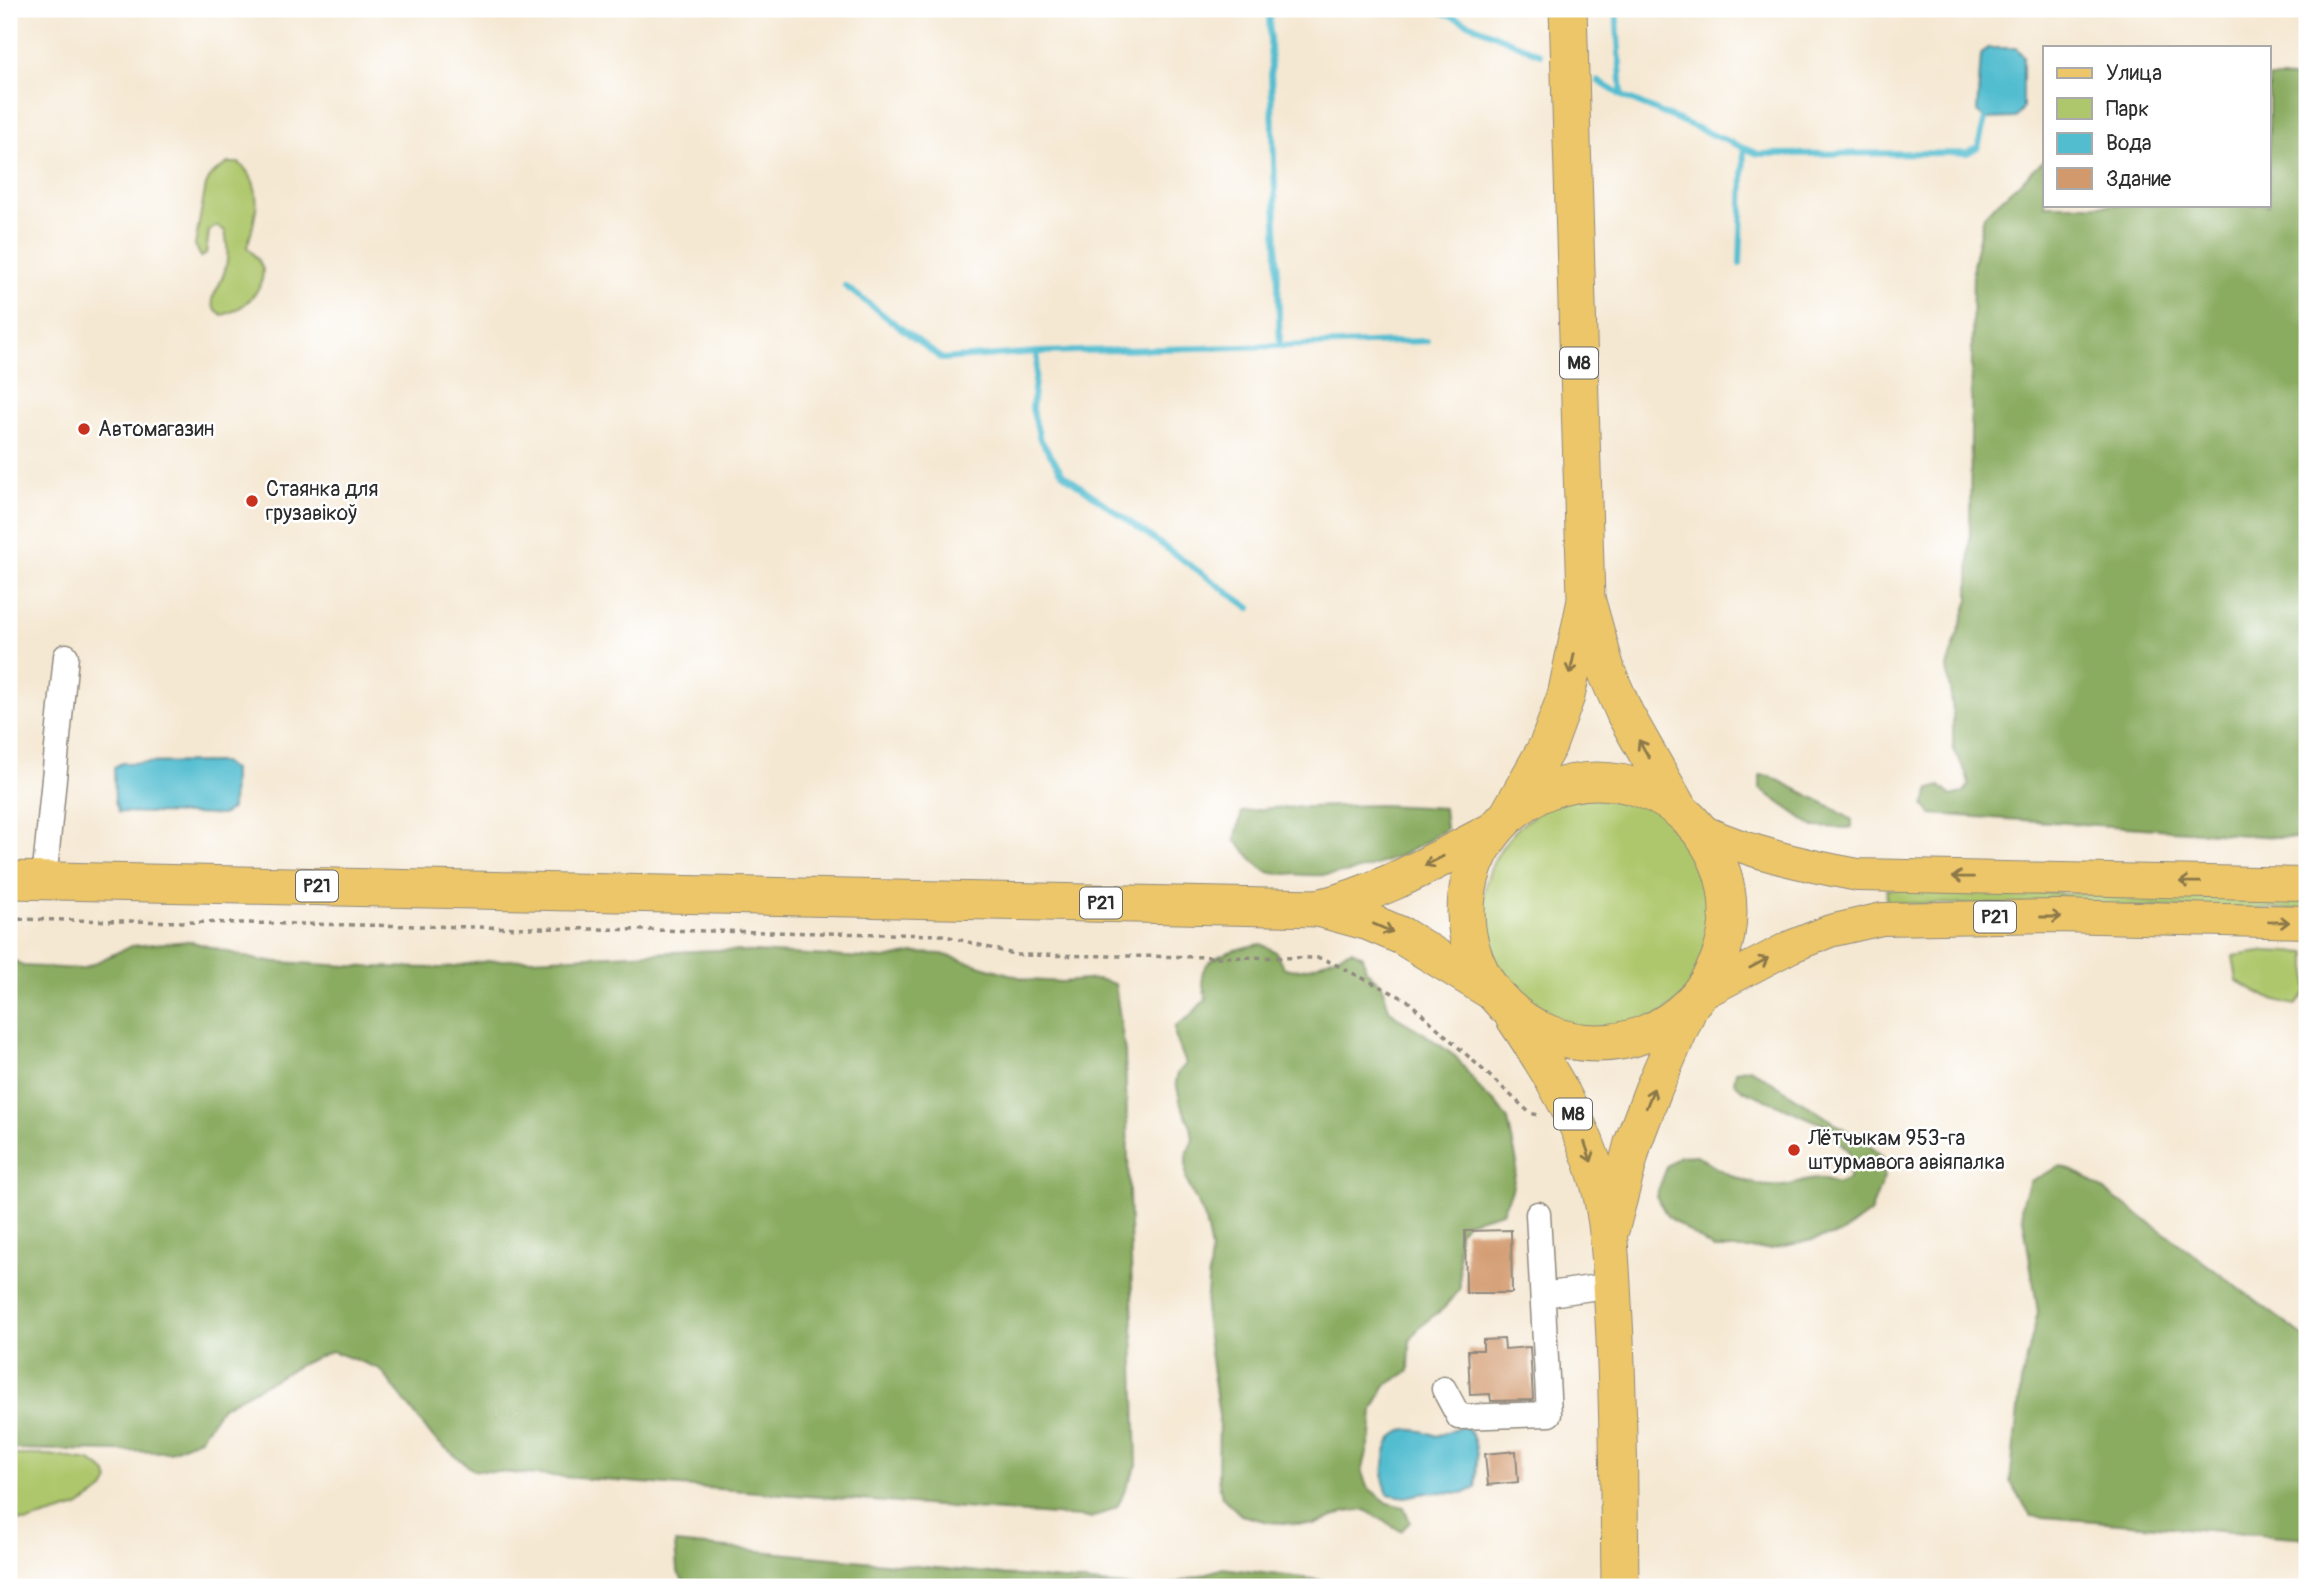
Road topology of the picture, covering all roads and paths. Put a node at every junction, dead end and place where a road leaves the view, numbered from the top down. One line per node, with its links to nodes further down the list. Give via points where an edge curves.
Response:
1 (1568, 9): 2 (highway, М8)
2 (1586, 597): 4 (highway, М8, one-way to 2, via 1625,714 1606,673); 5 (highway, М8, one-way to 5, via 1566,696 1548,745)
3 (66, 656): 6 (lane)
4 (1689, 819): 5 (highway, М8, via 1645,790 1585,781 1532,798); 7 (main road, Р21, one-way to 4, via 1858,875 1733,845); 12 (highway, М8, via 1714,852 1728,901 1726,937 1709,980)
5 (1502, 823): 8 (highway, Р21, one-way to 8, via 1379,888); 11 (highway, М8, via 1476,863 1466,908 1476,961)
6 (26, 881): 8 (highway, Р21)
7 (2307, 884)
8 (1318, 908): 11 (highway, Р21, one-way to 11, via 1402,936)
9 (9, 919): 13 (path, via 942,935 1017,955 1322,958 1407,1000 1530,1113 1557,1119)
10 (2307, 922): 12 (main road, Р21, one-way to 10, via 1790,947 1830,931 1882,919 2057,916)
11 (1500, 1000): 12 (highway, М8, via 1532,1026 1557,1037 1602,1043 1644,1034); 13 (highway, М8)
12 (1694, 1000): 15 (highway, М8, one-way to 12, via 1633,1143)
13 (1574, 1116): 15 (highway, М8, one-way to 15, via 1599,1182)
14 (1538, 1214): 17 (lane)
15 (1609, 1234): 16 (highway, М8)
16 (1612, 1285): 17 (lane); 19 (highway, М8)
17 (1542, 1295): 18 (lane, via 1549,1414 1459,1417)
18 (1444, 1389)
19 (1620, 1587)

